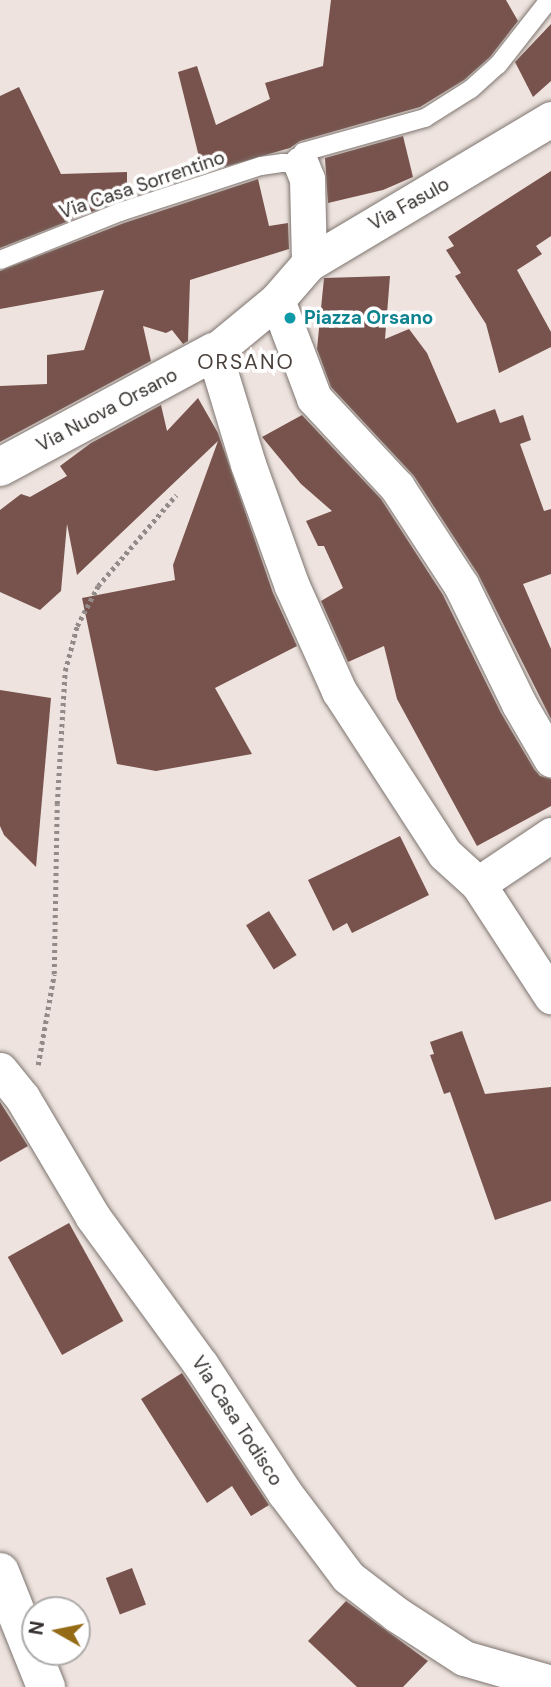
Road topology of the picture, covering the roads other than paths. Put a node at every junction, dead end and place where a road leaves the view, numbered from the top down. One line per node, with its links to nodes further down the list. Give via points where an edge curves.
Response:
1 (549, 0): 3 (lane, via 498,65 446,106 412,123 303,152)
2 (551, 119): 5 (street, Via Fasulo)
3 (301, 164): 4 (lane, Via Casa Sorrentino, via 261,166 120,212); 5 (street, via 307,178)
4 (0, 260)
5 (309, 263): 6 (street, Via Fasulo)
6 (277, 300): 7 (street); 9 (street, via 314,398 397,487 461,585)
7 (214, 352): 8 (street, Via Nuova Orsano); 11 (street, via 292,586 339,691 446,854)
8 (0, 467)
9 (551, 760)
10 (551, 835): 11 (street)
11 (478, 884): 12 (street)
12 (551, 996)
13 (0, 1070): 16 (street, Via Casa Todisco, via 93,1217 348,1577 464,1658)
14 (0, 1573): 15 (street)
15 (8, 1617): 17 (street)
16 (551, 1683)
17 (46, 1687)

